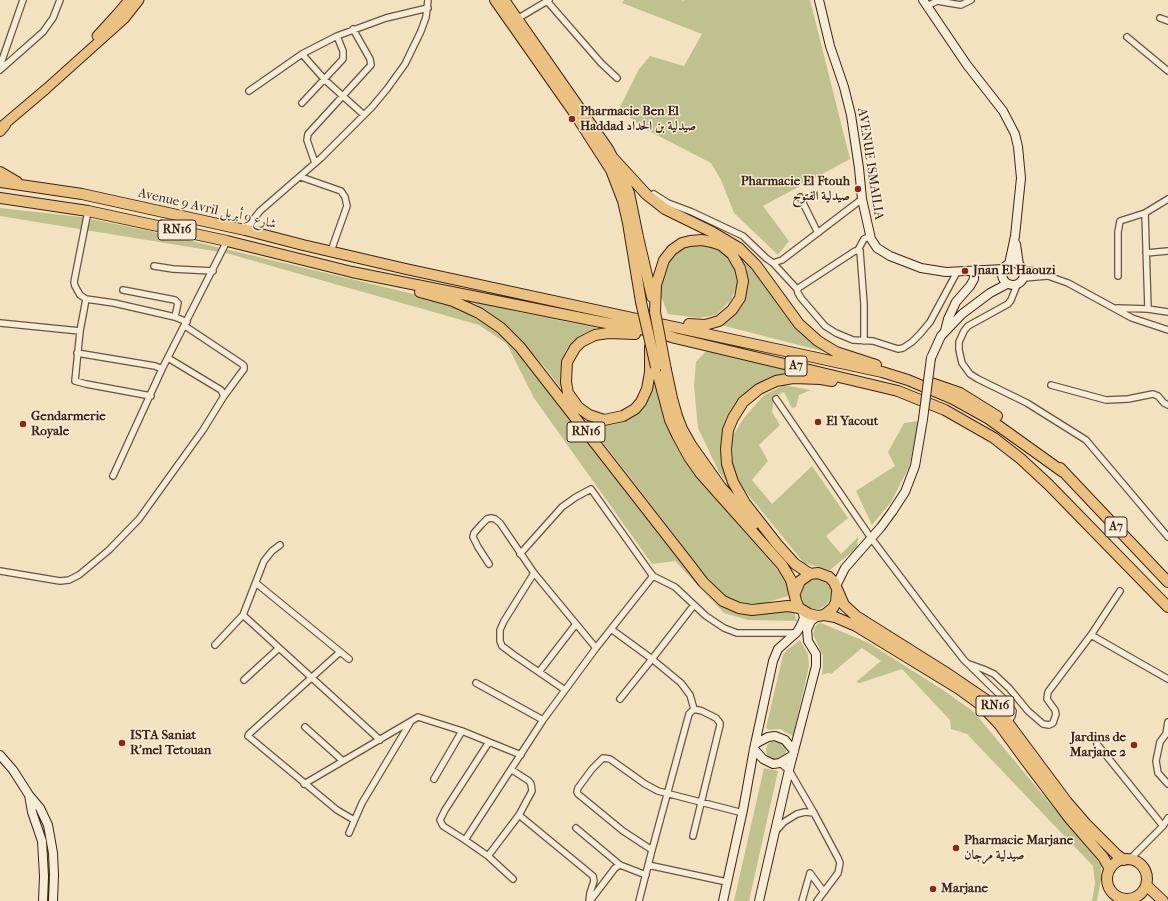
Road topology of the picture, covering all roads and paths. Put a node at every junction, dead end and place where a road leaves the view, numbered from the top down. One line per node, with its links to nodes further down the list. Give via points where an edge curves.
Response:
1 (22, 0): 19 (street)
2 (60, 0): 20 (street, via 43,32)
3 (136, 0): 28 (main road, via 119,23 46,90)
4 (428, 0): 11 (street)
5 (495, 0): 75 (highway, RN16, bridge, via 611,170 623,201)
6 (504, 0): 12 (highway)
7 (548, 0): 12 (street); 22 (street, via 601,63)
8 (819, 0): 38 (street, AVENUE ISMAILIA, via 830,46 852,116)
9 (971, 0): 10 (street, via 961,5 937,1)
10 (925, 3): 45 (street, via 1003,111 1014,134 1021,178)
11 (428, 8): 15 (street); 27 (street, via 421,32 405,64)
12 (517, 18): 29 (highway)
13 (1160, 18): 14 (street)
14 (1168, 21)
15 (353, 29): 16 (street); 25 (street, via 371,64)
16 (337, 36): 18 (street); 23 (street, via 344,58)
17 (1127, 37): 21 (street)
18 (302, 54): 23 (street); 24 (street)
19 (0, 66)
20 (0, 70)
21 (1168, 71)
22 (617, 78)
23 (325, 80): 25 (street); 26 (street)
24 (249, 91)
25 (343, 96): 27 (street); 30 (street, via 308,134 307,140)
26 (302, 103)
27 (364, 115): 30 (street)
28 (1, 126)
29 (614, 158): 33 (highway); 66 (highway, via 629,193)
30 (315, 163): 32 (street)
31 (0, 172): 35 (highway)
32 (301, 177): 42 (street, via 260,211); 48 (street, via 341,191 345,196 347,206)
33 (631, 177): 51 (street, via 658,198 743,236); 86 (highway, via 646,194 665,209 739,248 756,264 799,324 818,341 836,352 960,393 1025,436 1053,459)
34 (0, 182): 35 (highway, Avenue 9 Avril شارع 9 أبريل / RN16)
35 (22, 185): 42 (highway, Avenue 9 Avril شارع 9 أبريل / RN16, via 82,194)
36 (0, 198): 40 (highway, Avenue 9 Avril شارع 9 أبريل / RN16)
37 (800, 198): 43 (street)
38 (862, 199): 43 (street); 44 (street, AVENUE ISMAILIA)
39 (1168, 199): 41 (street)
40 (88, 211): 46 (highway, Avenue 9 Avril شارع 9 أبريل / RN16); 63 (street, via 74,282 77,291)
41 (1145, 213): 50 (street); 59 (street, via 1120,220)
42 (245, 230): 48 (highway, Avenue 9 Avril شارع 9 أبريل / RN16)
43 (818, 232): 51 (street, via 782,260)
44 (870, 236): 47 (street, via 864,239); 58 (street, AVENUE ISMAILIA, via 877,248 890,256 921,268)
45 (1016, 236): 55 (street); 60 (street)
46 (227, 241): 56 (street); 57 (highway, Avenue 9 Avril شارع 9 أبريل / RN16)
47 (858, 250): 61 (street); 76 (street, via 861,253)
48 (332, 251): 53 (highway, Avenue 9 Avril شارع 9 أبريل / RN16)
49 (1168, 251): 50 (street)
50 (1146, 253): 65 (street)
51 (773, 263): 61 (street)
52 (154, 266): 56 (street)
53 (406, 269): 66 (highway, RN16, via 489,281 694,325 705,325 719,321 732,310 740,298 740,268 732,254 721,245 702,240 686,242 672,250 664,260 656,285); 86 (highway, A7, via 882,372 953,399 989,419)
54 (978, 270): 58 (street, AVENUE ISMAILIA); 60 (street, AVENUE ISMAILIA); 73 (street, via 970,286 956,302)
55 (1022, 270): 60 (street, AVENUE ISMAILIA); 60 (street, via 1022,281); 64 (street, via 1076,286)
56 (213, 271): 70 (street)
57 (352, 272): 74 (highway, A7, via 651,331); 108 (highway, RN16, via 362,278 453,301 479,313 497,326 532,361 675,548 721,599 734,606 752,610 788,606)
58 (957, 272): 76 (street, via 930,322 912,342 898,349)
59 (1118, 276)
60 (1007, 277): 73 (street); 89 (street, via 1011,300 1004,307 968,326 961,336 958,350 962,363 978,378 1027,403 1086,440)
61 (798, 289): 76 (street, via 801,298 825,326 845,338)
62 (123, 290): 68 (street, via 175,300 178,304)
63 (86, 300): 68 (street, via 114,303); 72 (street)
64 (1115, 308): 65 (street); 71 (street, via 1125,315)
65 (1148, 309): 67 (street)
66 (656, 312): 80 (highway, RN16, bridge)
67 (1168, 312)
68 (175, 317): 70 (street)
69 (0, 323): 72 (street)
70 (186, 324): 78 (street); 83 (street, via 244,366)
71 (1168, 330)
72 (80, 331): 77 (street)
73 (945, 331): 90 (street, bridge, via 931,358 912,475 901,499)
74 (675, 338): 75 (highway, via 608,333 595,334 581,342 570,354 566,373 568,393 578,407 589,415 604,420 623,416 635,409 645,395 649,382); 88 (highway, A7, via 898,391 945,410 994,438)
75 (650, 339): 80 (highway, RN16, bridge)
76 (864, 341)
77 (77, 353): 79 (street); 82 (street, via 75,381)
78 (168, 358): 79 (street); 83 (street, via 220,390)
79 (162, 369): 82 (street)
80 (661, 369): 94 (highway, RN16, via 682,430 691,445 720,486 775,547); 105 (highway, RN16, via 670,420 689,457 706,480 782,565)
81 (1051, 385): 85 (street, via 1106,400 1153,394)
82 (151, 396): 87 (street)
83 (224, 396): 96 (street, via 140,519 79,575 60,581)
84 (776, 399): 90 (street)
85 (1168, 405)
86 (1063, 472): 101 (highway, A7)
87 (113, 476)
88 (1049, 485): 94 (highway, via 980,436 939,411 855,385 821,379 793,378 776,381 758,389 743,402 732,418 726,448 727,464 732,482 746,503); 107 (highway, A7)
89 (1167, 535)
90 (871, 538): 95 (street); 123 (street)
91 (280, 546): 102 (street, via 267,556)
92 (520, 554): 93 (street, via 500,523 495,519 487,519 473,537); 97 (street); 99 (street, via 562,507 591,489)
93 (489, 564)
94 (795, 564): 98 (highway, RN16)
95 (845, 568): 100 (street); 103 (street)
96 (0, 570)
97 (534, 573): 111 (street); 124 (street, via 504,621 499,635 502,646)
98 (810, 574): 100 (highway, RN16, via 818,573); 105 (highway, via 800,581)
99 (654, 576): 106 (street, via 675,587); 112 (street)
100 (829, 577): 103 (highway, RN16)
101 (1168, 582)
102 (256, 583): 109 (street); 120 (street)
103 (836, 587): 110 (highway, via 836,602); 135 (highway, RN16, via 844,605 856,616 983,697)
104 (1120, 591): 115 (street)
105 (795, 593): 108 (highway, RN16)
106 (694, 605): 114 (street, via 724,628 737,633); 122 (street)
107 (1168, 606)
108 (801, 609): 110 (highway, RN16, via 809,614); 113 (street, via 804,618)
109 (243, 615): 116 (street); 118 (street)
110 (821, 615): 143 (street, via 811,621 807,630 808,641 816,654 816,666); 172 (highway, RN16, via 838,618 856,626 981,705 1000,724)
111 (576, 624): 119 (street); 124 (street)
112 (611, 629): 119 (street); 122 (street)
113 (797, 632): 114 (street); 117 (street)
114 (775, 634): 117 (street, via 782,640)
115 (1091, 635): 123 (street, via 1047,695 1046,699 1056,710 1049,725 1043,724 1028,711 994,674); 126 (street)
116 (215, 645)
117 (782, 645): 142 (street, via 773,662)
118 (279, 648): 125 (street); 127 (street)
119 (596, 648): 129 (street)
120 (340, 652): 121 (street); 125 (street)
121 (349, 659)
122 (652, 659): 130 (street); 131 (street, via 682,683 690,694)
123 (968, 664): 135 (street, via 1012,708 1012,716)
124 (539, 672): 129 (street)
125 (312, 678): 139 (street); 151 (street, via 248,736)
126 (1168, 679)
127 (244, 680)
128 (476, 683): 132 (street)
129 (565, 690): 132 (street)
130 (620, 699)
131 (694, 709): 153 (street, via 689,714); 155 (street, via 716,718 720,723)
132 (543, 720): 145 (street)
133 (411, 722): 137 (street, via 418,717); 139 (street); 160 (street)
134 (1168, 722): 138 (street)
135 (1008, 723): 169 (highway, RN16, via 1067,802 1117,855)
136 (306, 727): 146 (street)
137 (462, 731): 140 (street); 150 (street)
138 (1167, 734): 152 (street, via 1160,742 1156,766 1158,773)
139 (380, 740): 146 (street)
140 (489, 742): 145 (street); 166 (street, via 440,820 443,826)
141 (1097, 744): 161 (street)
142 (755, 746): 143 (street, via 768,737 778,737 785,740); 147 (street, via 766,762); 156 (street)
143 (794, 753): 147 (street); 149 (street)
144 (0, 755): 154 (street)
145 (521, 755): 148 (street)
146 (343, 761): 151 (street)
147 (780, 763): 149 (street)
148 (512, 770): 158 (street, via 529,781 532,787); 166 (street)
149 (789, 770): 157 (street); 163 (street)
150 (434, 779)
151 (304, 784): 160 (street)
152 (1168, 784)
153 (668, 794): 155 (street); 167 (street); 167 (street, via 653,789 605,757 592,769 577,792 623,831)
154 (29, 795): 179 (street, via 42,841); 180 (street, via 40,808 50,832 54,875)
155 (701, 803): 156 (street); 165 (street)
156 (743, 813): 175 (street)
157 (814, 813): 163 (street, via 797,814 784,822); 177 (street, via 840,863 838,873)
158 (519, 815): 168 (street); 181 (street, via 593,876)
159 (1168, 818): 161 (street)
160 (354, 820): 164 (street)
161 (1163, 826): 169 (street)
162 (576, 828): 170 (street)
163 (775, 832): 184 (street)
164 (349, 833)
165 (693, 836)
166 (466, 840): 168 (street)
167 (652, 850): 171 (street)
168 (488, 856): 174 (street)
169 (1127, 860): 172 (highway); 176 (highway, RN16, via 1139,863 1145,870)
170 (620, 865): 173 (street); 181 (street, via 614,868)
171 (648, 865): 173 (street); 175 (street)
172 (1110, 869): 178 (highway, RN16, via 1108,881 1113,892 1125,899)
173 (646, 875): 182 (street)
174 (513, 879)
175 (727, 882): 183 (street)
176 (1146, 885): 178 (highway, RN16); 187 (highway)
177 (824, 892): 185 (street, via 810,873); 186 (street)
178 (1141, 898)
179 (43, 901)
180 (53, 901)
181 (590, 901)
182 (639, 901)
183 (723, 901)
184 (759, 901)
185 (802, 901)
186 (816, 901)
187 (1163, 901)

